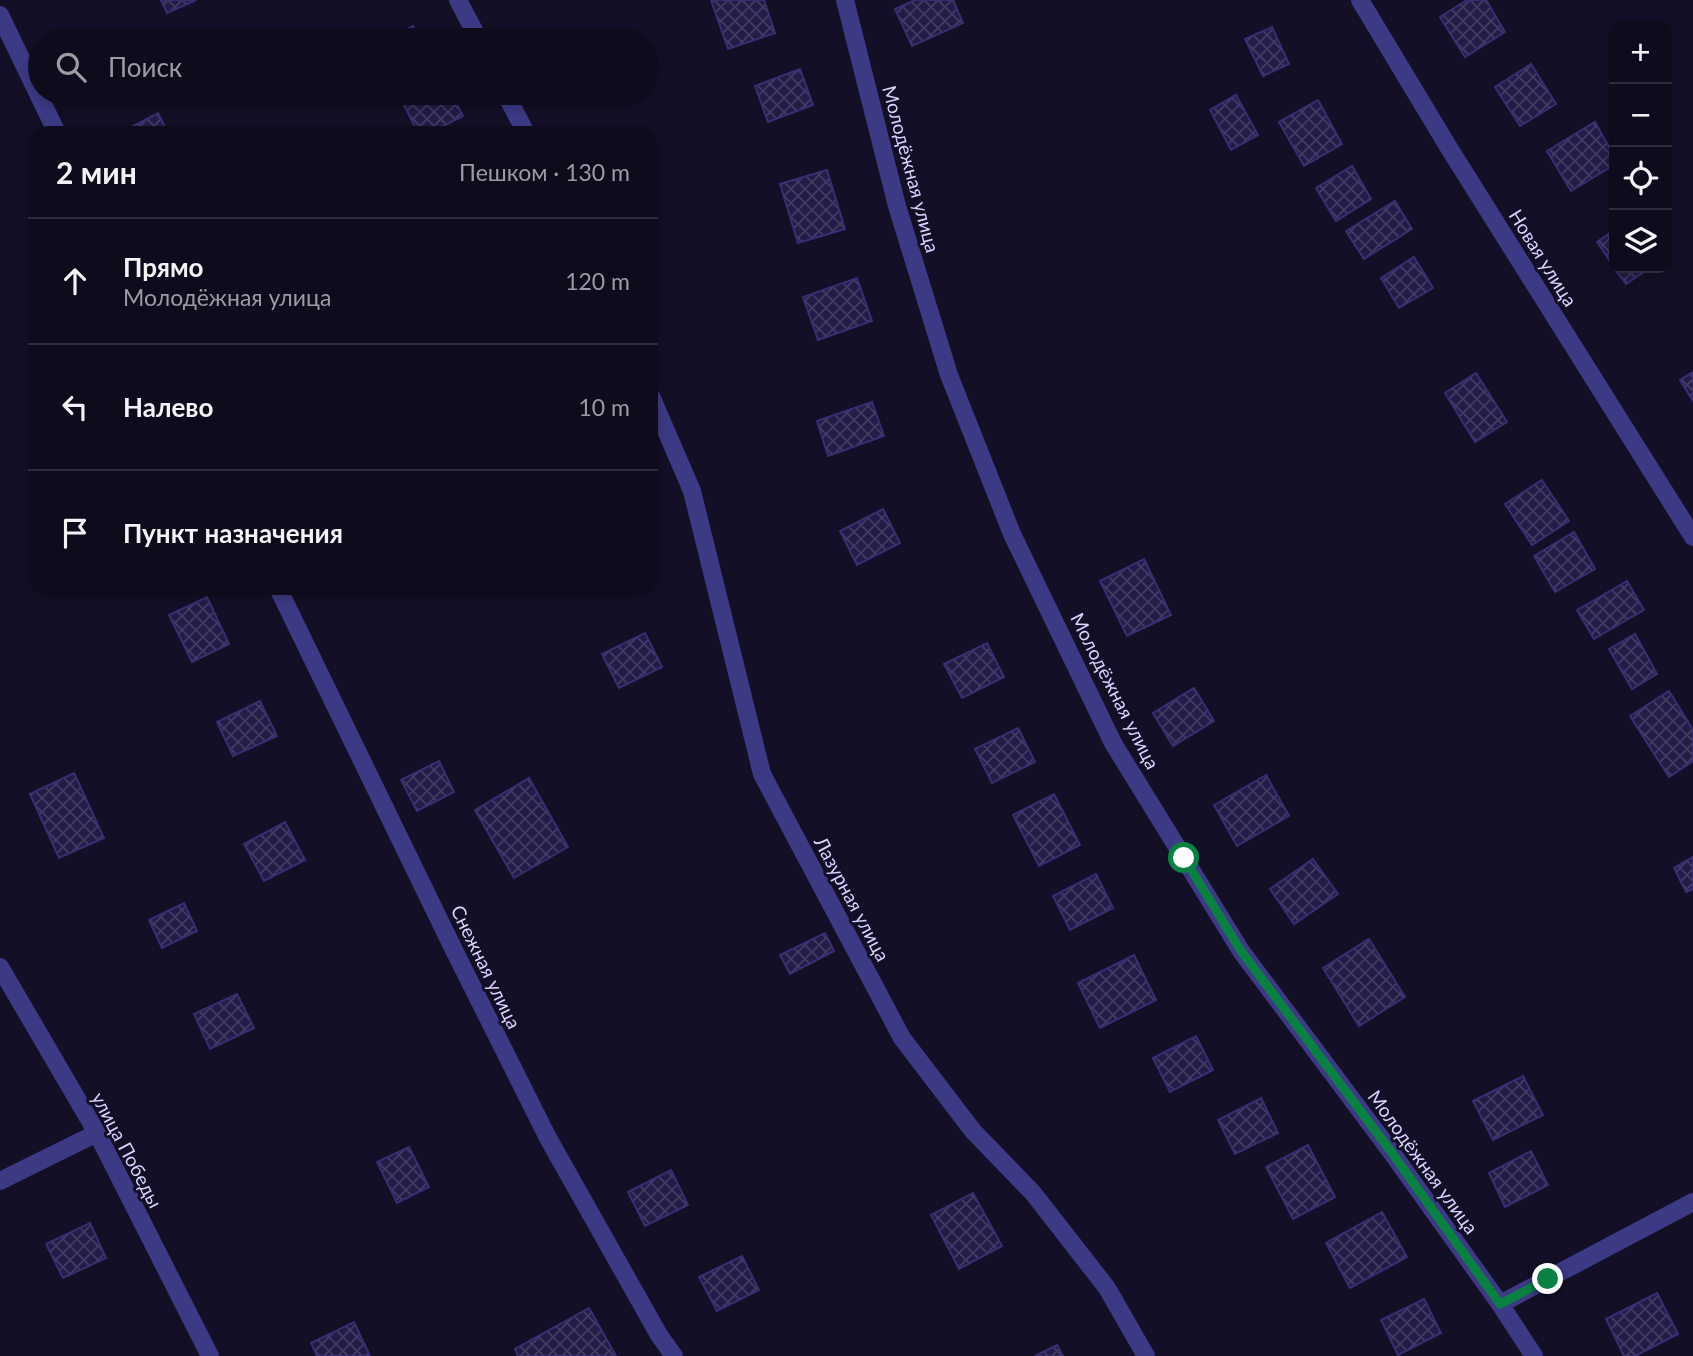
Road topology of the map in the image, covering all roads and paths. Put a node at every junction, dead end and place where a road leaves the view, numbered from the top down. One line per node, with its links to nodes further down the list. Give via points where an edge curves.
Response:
1 (458, 0): 5 (street)
2 (845, 0): 18 (street, Молодёжная улица, via 897,206 949,374 1012,534 1113,743 1241,951)
3 (1360, 0): 12 (street, Новая улица)
4 (0, 15): 6 (street)
5 (473, 28)
6 (28, 73)
7 (43, 105): 9 (street)
8 (511, 105): 10 (street)
9 (54, 126)
10 (522, 126)
11 (658, 412): 21 (street, Лазурная улица, via 692,491 762,774 902,1038 973,1131 1033,1193 1107,1288)
12 (1693, 537)
13 (281, 595): 20 (street, Снежная улица, via 548,1138)
14 (0, 967): 15 (street, улица Победы)
15 (97, 1133): 16 (street); 19 (street, улица Победы)
16 (0, 1181)
17 (1693, 1202): 18 (street)
18 (1500, 1304): 22 (street, Молодёжная улица)
19 (210, 1356)
20 (674, 1356)
21 (1146, 1356)
22 (1534, 1356)

